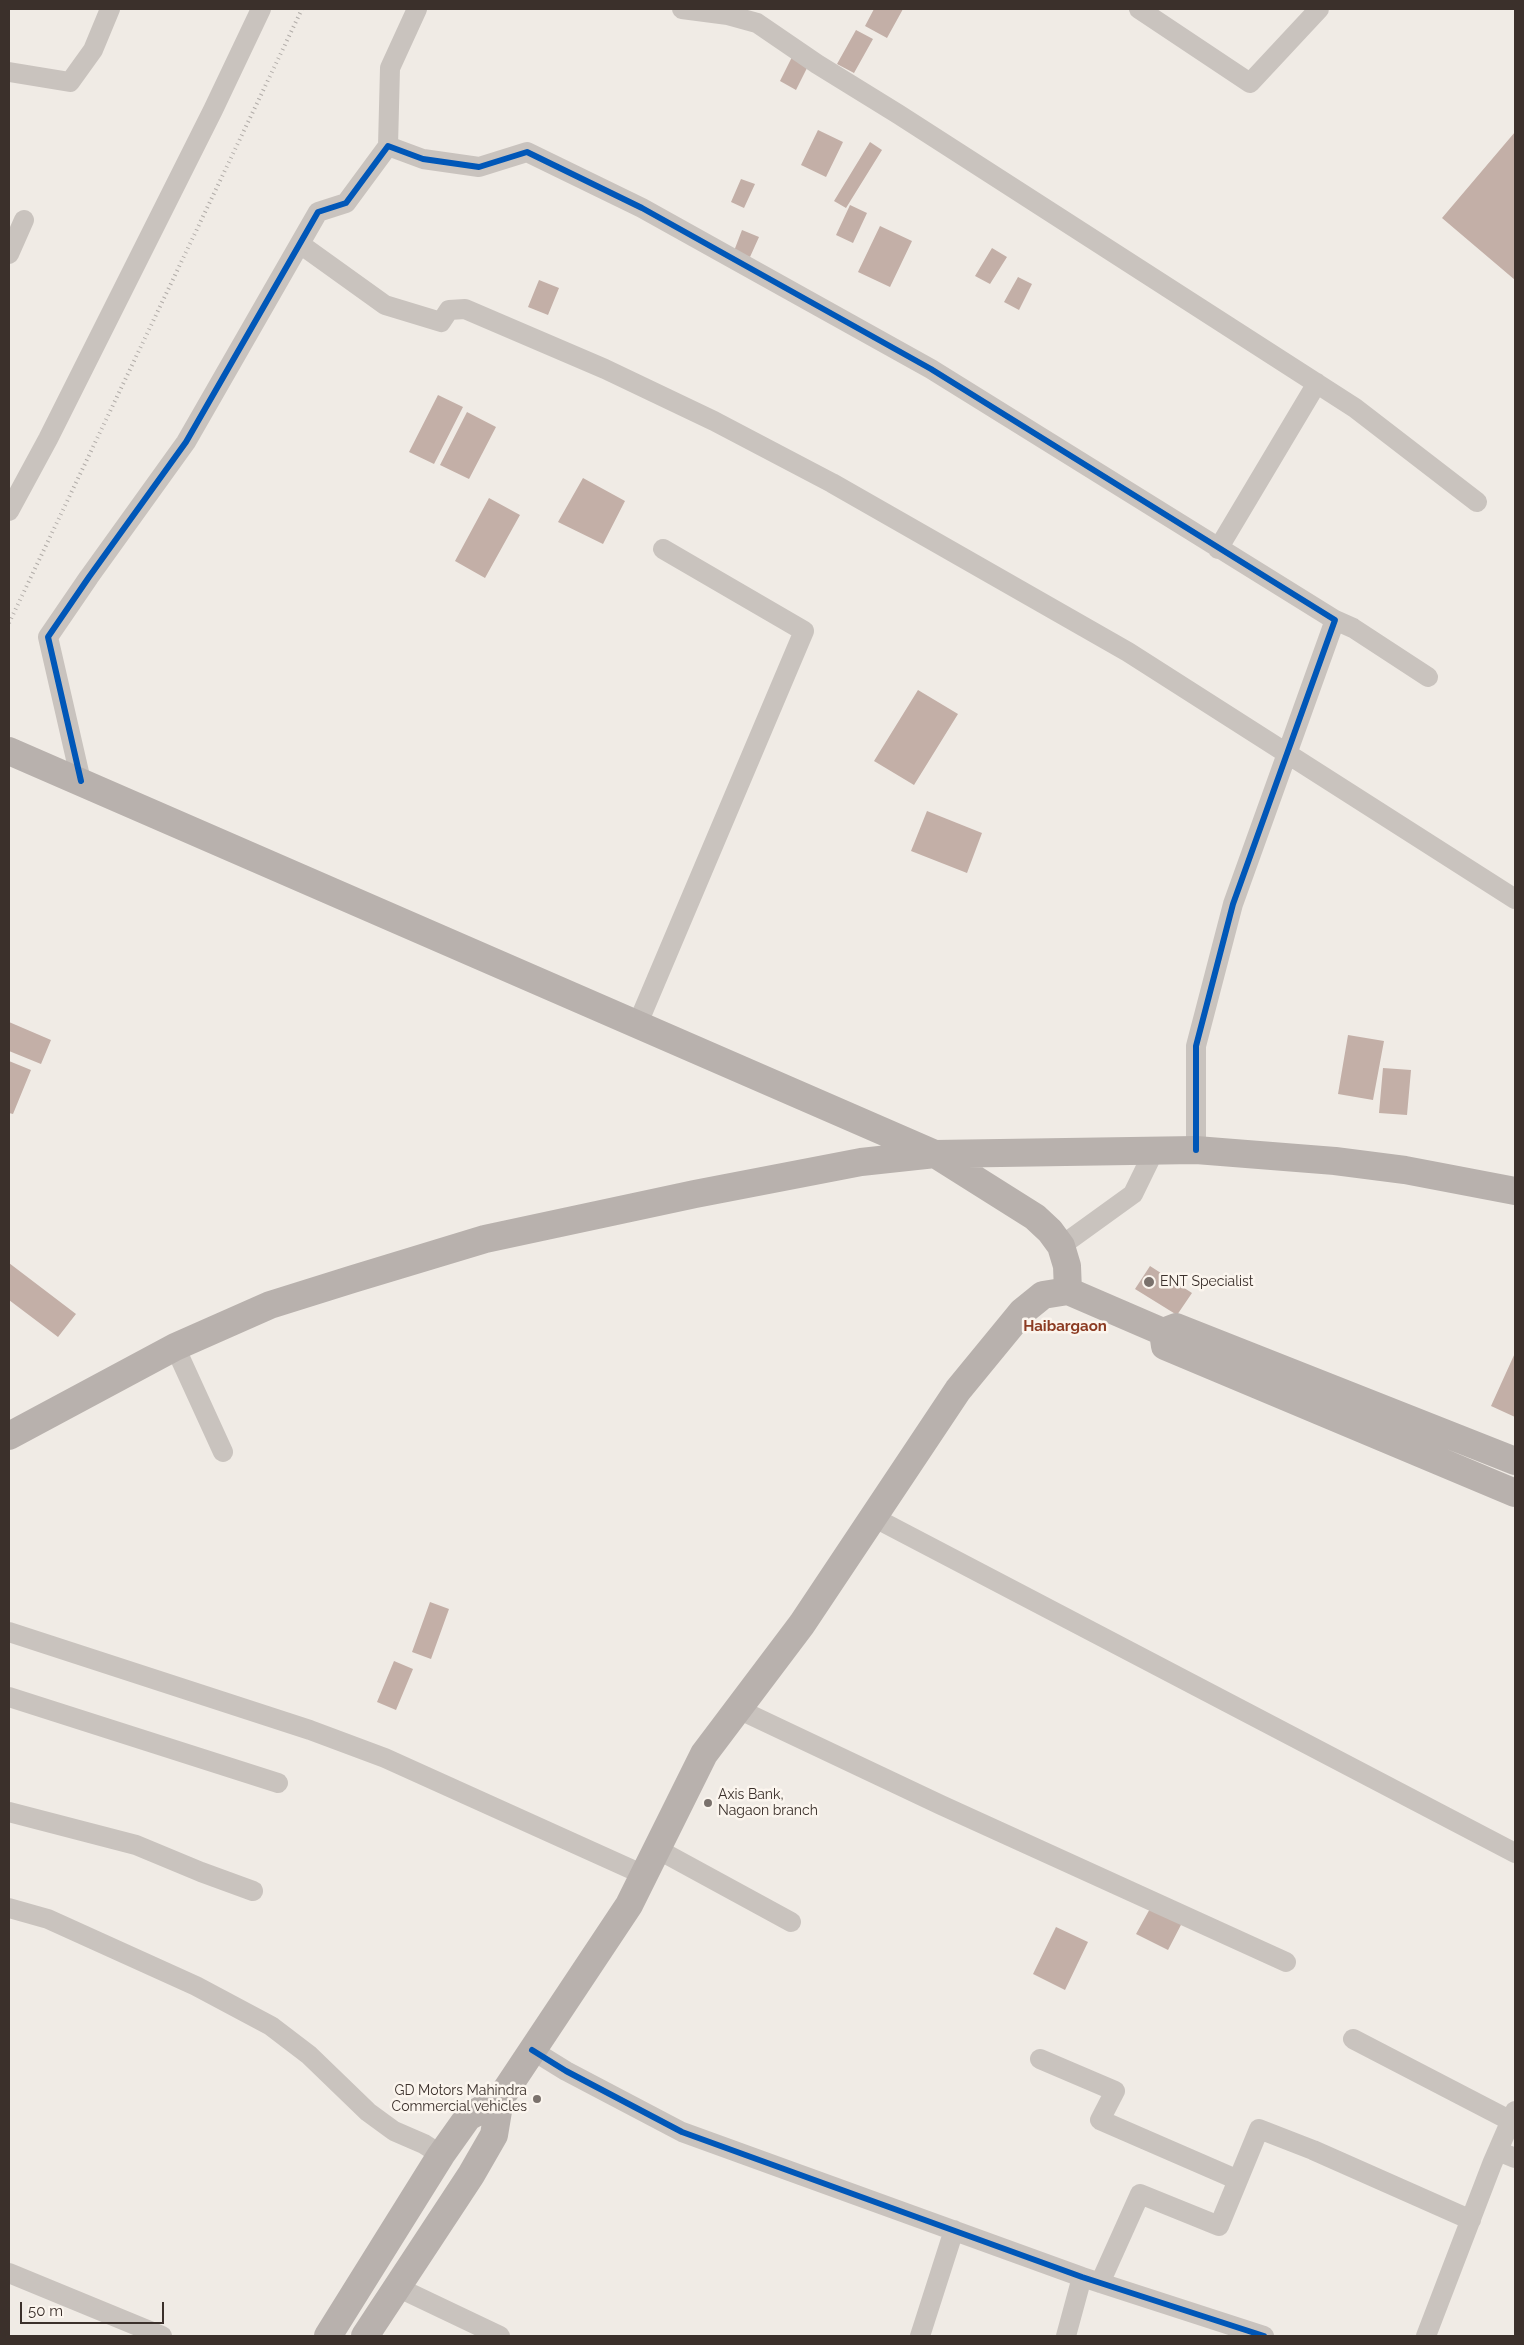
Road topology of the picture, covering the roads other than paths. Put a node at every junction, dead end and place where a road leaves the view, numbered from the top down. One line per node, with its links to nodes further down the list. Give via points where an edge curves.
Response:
1 (110, 9): 7 (street, via 93,50 70,82)
2 (261, 9): 14 (street, via 57,421)
3 (417, 9): 8 (street, via 390,68)
4 (682, 9): 12 (street, via 728,14 757,24)
5 (1139, 9): 6 (street, via 1250,83)
6 (1319, 9)
7 (9, 72)
8 (388, 146): 10 (street, via 346,203 318,212); 16 (street, via 423,159 479,167 527,152 550,162 642,208 930,369)
9 (24, 220): 11 (street)
10 (300, 244): 20 (street, via 386,305 441,322 449,310 465,309 605,369 714,421 832,483 1128,652); 21 (street, via 186,442 48,638)
11 (9, 254)
12 (1317, 383): 13 (street, via 1356,408); 16 (street)
13 (1477, 502)
14 (9, 511)
15 (664, 549): 23 (street, via 804,631)
16 (1218, 549): 17 (street)
17 (1335, 620): 18 (street, via 1353,628); 20 (street)
18 (1428, 677)
19 (9, 751): 21 (main road)
20 (1288, 752): 22 (street); 24 (street, via 1233,904 1196,1046)
21 (81, 781): 23 (main road)
22 (1515, 899)
23 (638, 1023): 26 (main road)
24 (1196, 1150): 25 (main road); 27 (main road, via 1335,1161 1405,1170)
25 (1154, 1151): 26 (main road); 28 (street, via 1133,1194)
26 (935, 1154): 28 (main road, via 1035,1217); 31 (main road, via 861,1162 485,1239 270,1305)
27 (1515, 1191)
28 (1061, 1246): 29 (main road, via 1067,1266)
29 (1068, 1291): 30 (main road); 36 (main road, via 1043,1295 1022,1312 958,1390)
30 (1163, 1332): 34 (main road, via 1176,1327); 35 (main road, via 1165,1346)
31 (175, 1347): 32 (main road); 33 (street)
32 (9, 1436)
33 (223, 1452)
34 (1515, 1461)
35 (1515, 1493)
36 (873, 1517): 39 (main road, via 802,1624); 43 (street)
37 (9, 1632): 44 (street, via 310,1730 385,1758)
38 (9, 1697): 40 (street)
39 (738, 1709): 42 (main road, via 704,1754); 48 (street)
40 (278, 1782)
41 (9, 1812): 45 (street, via 136,1844)
42 (657, 1849): 44 (main road); 47 (street)
43 (1515, 1853)
44 (644, 1875): 50 (main road, via 629,1905)
45 (253, 1891)
46 (9, 1908): 55 (street, via 48,1919 196,1986 271,2026 309,2055 374,2117)
47 (791, 1922)
48 (1286, 1962)
49 (1353, 2039): 53 (street)
50 (532, 2050): 52 (main road); 58 (street, via 682,2132)
51 (1040, 2059): 56 (street, via 1115,2091 1100,2120)
52 (500, 2099): 55 (main road, via 468,2117); 61 (main road, via 494,2135)
53 (1513, 2116): 54 (street)
54 (1507, 2154): 57 (street)
55 (441, 2155): 63 (main road)
56 (1238, 2180): 57 (street, via 1259,2129); 60 (street, via 1219,2226 1140,2194)
57 (1471, 2220): 69 (street)
58 (954, 2230): 60 (street); 66 (street)
59 (9, 2273): 62 (street)
60 (1091, 2280): 67 (street); 68 (street)
61 (397, 2287): 64 (main road); 65 (street)
62 (162, 2336)
63 (328, 2336)
64 (365, 2336)
65 (500, 2336)
66 (920, 2336)
67 (1066, 2336)
68 (1264, 2336)
69 (1426, 2336)

